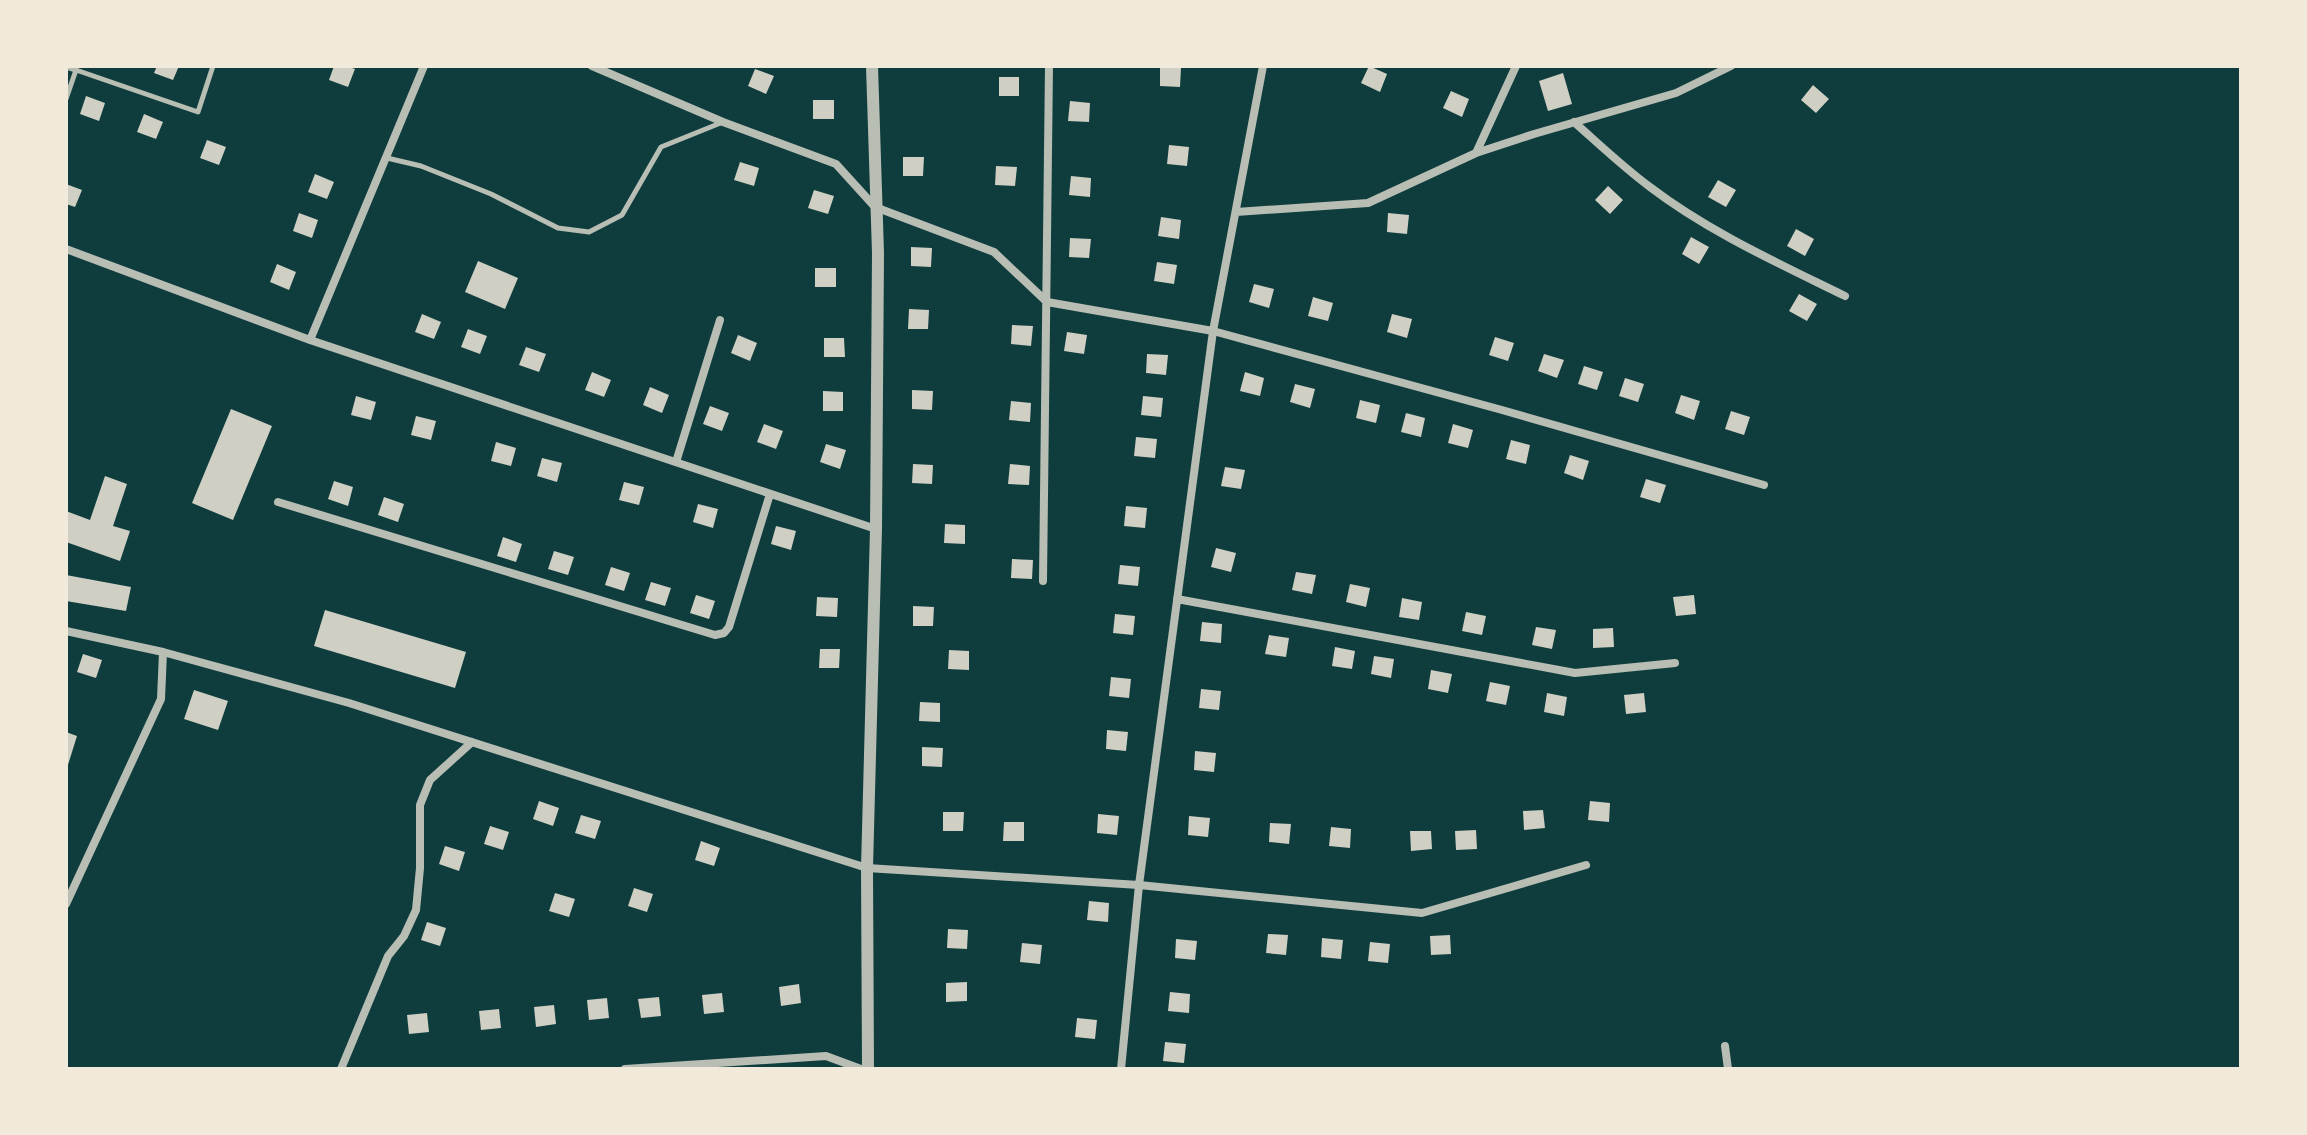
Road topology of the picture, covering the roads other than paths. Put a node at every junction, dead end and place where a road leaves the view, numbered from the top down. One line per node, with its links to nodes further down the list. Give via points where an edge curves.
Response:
1 (213, 66): 10 (lane, via 198,112)
2 (424, 66): 15 (street)
3 (592, 66): 12 (street)
4 (872, 66): 16 (street)
5 (1049, 66): 20 (street)
6 (1263, 66): 17 (street)
7 (1516, 66): 14 (street)
8 (1731, 66): 13 (street, via 1676,93)
9 (66, 67): 10 (lane)
10 (76, 70): 11 (lane)
11 (66, 99)
12 (723, 122): 15 (lane, via 661,147 622,215 589,232 558,228 491,194); 16 (street, via 836,164)
13 (1574, 122): 14 (street); 19 (street, via 1649,187 1703,222)
14 (1476, 153): 17 (street, via 1368,203)
15 (387, 158): 23 (street)
16 (875, 207): 20 (street, via 994,252); 28 (street)
17 (1236, 212): 22 (street)
18 (66, 249): 23 (street)
19 (1845, 296)
20 (1047, 302): 22 (street); 29 (street)
21 (720, 320): 24 (street)
22 (1213, 331): 25 (street); 30 (street)
23 (310, 340): 24 (street)
24 (676, 462): 26 (street)
25 (1764, 485)
26 (770, 494): 27 (street, via 729,627 715,635); 28 (street)
27 (278, 502)
28 (876, 529): 36 (street)
29 (1043, 581)
30 (1177, 599): 33 (street, via 1575,673); 37 (street)
31 (66, 631): 32 (street)
32 (163, 652): 34 (street); 38 (street, via 161,699)
33 (1675, 663)
34 (472, 742): 36 (street); 40 (street, via 430,780 420,805 416,910 388,956)
35 (1586, 865): 37 (street, via 1422,913)
36 (867, 868): 37 (street); 43 (street)
37 (1139, 885): 44 (street)
38 (66, 904)
39 (1725, 1046): 45 (street)
40 (341, 1069)
41 (625, 1069): 42 (street, via 826,1056)
42 (861, 1069)
43 (868, 1069)
44 (1121, 1069)
45 (1728, 1069)

